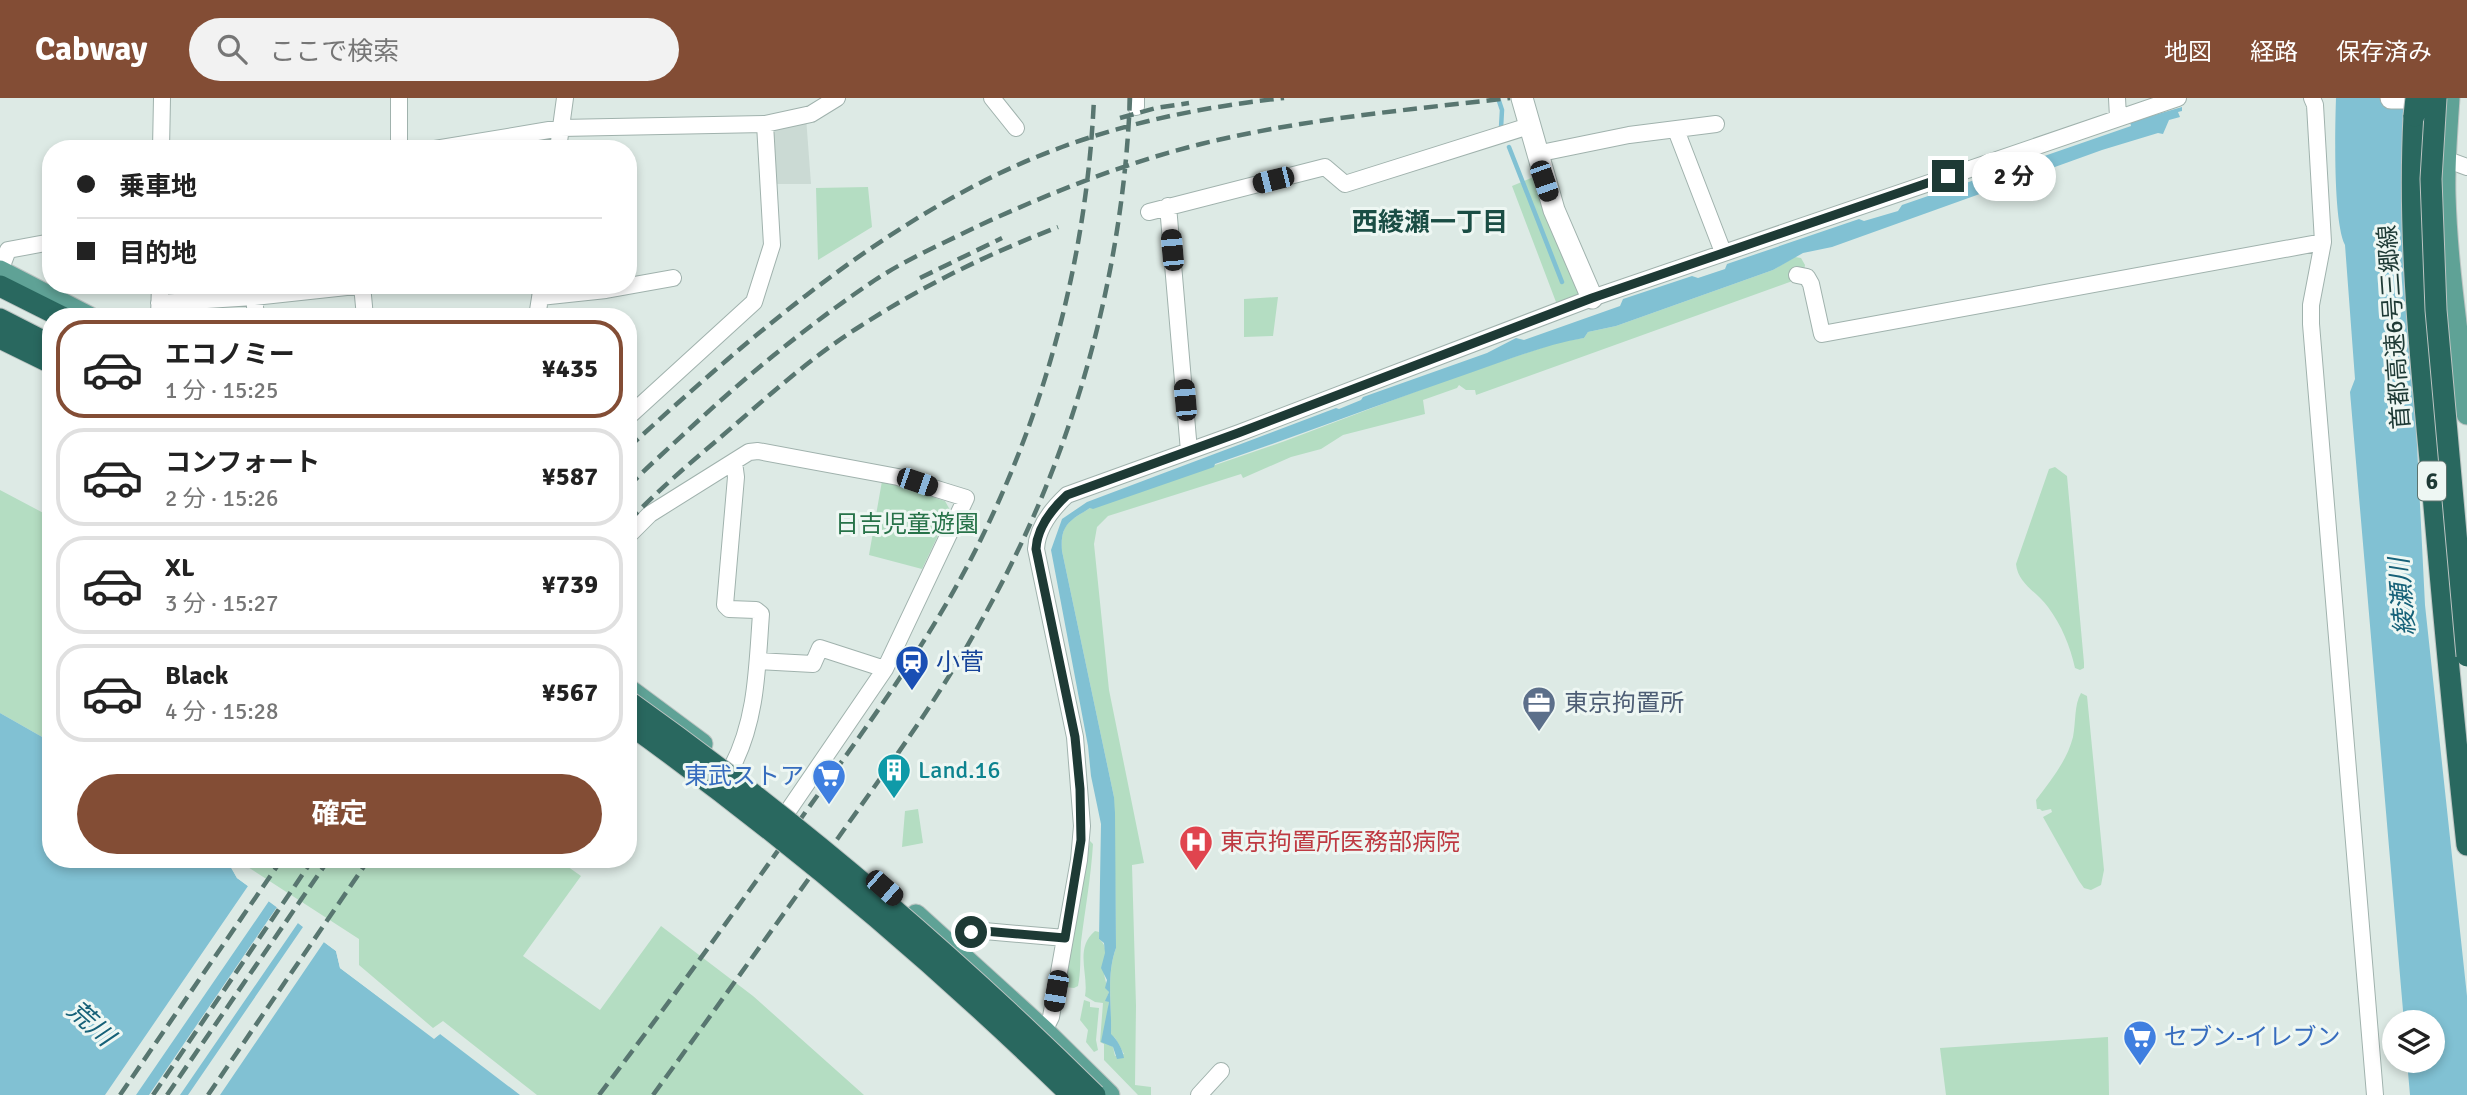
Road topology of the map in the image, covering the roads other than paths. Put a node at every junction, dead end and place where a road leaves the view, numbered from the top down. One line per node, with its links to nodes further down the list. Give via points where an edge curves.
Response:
1 (162, 98): 22 (street)
2 (399, 98): 23 (street)
3 (565, 98): 19 (street)
4 (837, 98): 16 (street, via 811,114)
5 (992, 98): 20 (street)
6 (1522, 98): 18 (street)
7 (2117, 98): 15 (street)
8 (2178, 98): 15 (street)
9 (2312, 98): 31 (street)
10 (2391, 98): 12 (street)
11 (2416, 98): 69 (highway, 首都高速6号三郷線 / 6, bridge, via 2412,243)
12 (2425, 98): 54 (street, via 2419,214 2428,334 2437,361)
13 (2436, 98): 60 (highway, 首都高速6号三郷線 / 6, bridge, via 2431,179 2434,283)
14 (2449, 98): 27 (main road)
15 (2118, 117): 33 (street)
16 (765, 124): 19 (street); 55 (street, via 772,246 754,302)
17 (1716, 124): 21 (street)
18 (1529, 126): 26 (street); 29 (street, via 1345,184 1325,167)
19 (561, 128): 24 (street); 25 (street)
20 (1016, 128)
21 (1676, 130): 26 (street); 33 (street)
22 (161, 140)
23 (400, 140)
24 (489, 140)
25 (559, 140)
26 (1536, 153): 42 (street, via 1554,210)
27 (2445, 159): 28 (street); 54 (main road, via 2447,234)
28 (2467, 167)
29 (1168, 206): 30 (street); 57 (street)
30 (1149, 212)
31 (2323, 242): 35 (street, via 1822,334 1811,284 1807,277); 79 (street, via 2311,324)
32 (42, 244): 34 (street, via 8,250)
33 (1723, 253): 42 (street)
34 (0, 271): 39 (main road)
35 (1797, 275)
36 (673, 278): 37 (street)
37 (637, 284)
38 (0, 286): 44 (highway)
39 (42, 293)
40 (44, 294): 45 (main road)
41 (238, 294): 46 (street)
42 (1592, 298): 57 (street)
43 (0, 304): 48 (highway)
44 (44, 308)
45 (72, 308)
46 (169, 308)
47 (0, 317): 51 (highway)
48 (42, 325)
49 (0, 327): 52 (main road)
50 (0, 338): 53 (highway)
51 (42, 338)
52 (42, 347)
53 (42, 359)
54 (2465, 382): 56 (main road)
55 (637, 408)
56 (2467, 414)
57 (1189, 451): 70 (street, via 1067,495 1052,509 1036,542 1075,737 1080,789 1081,840)
58 (734, 462): 59 (street, via 650,514); 61 (street, via 725,605 761,614); 62 (street, via 758,451 898,477 965,498)
59 (637, 527)
60 (2467, 656)
61 (758, 661): 62 (street, via 813,664 820,648); 67 (street, via 754,705)
62 (885, 669): 68 (street)
63 (637, 695): 67 (main road)
64 (637, 707): 76 (highway, bridge, via 847,869)
65 (637, 720): 75 (main road, via 907,932)
66 (637, 730): 74 (highway, bridge, via 834,881)
67 (732, 767): 68 (main road)
68 (788, 811): 71 (main road)
69 (2467, 845)
70 (1065, 938): 71 (street, via 973,930); 72 (street, via 1051,1017)
71 (958, 951): 72 (main road)
72 (1044, 1031): 77 (main road)
73 (1221, 1071): 78 (street)
74 (1071, 1095)
75 (1083, 1095)
76 (1095, 1095)
77 (1109, 1095)
78 (1199, 1095)
79 (2375, 1095)

